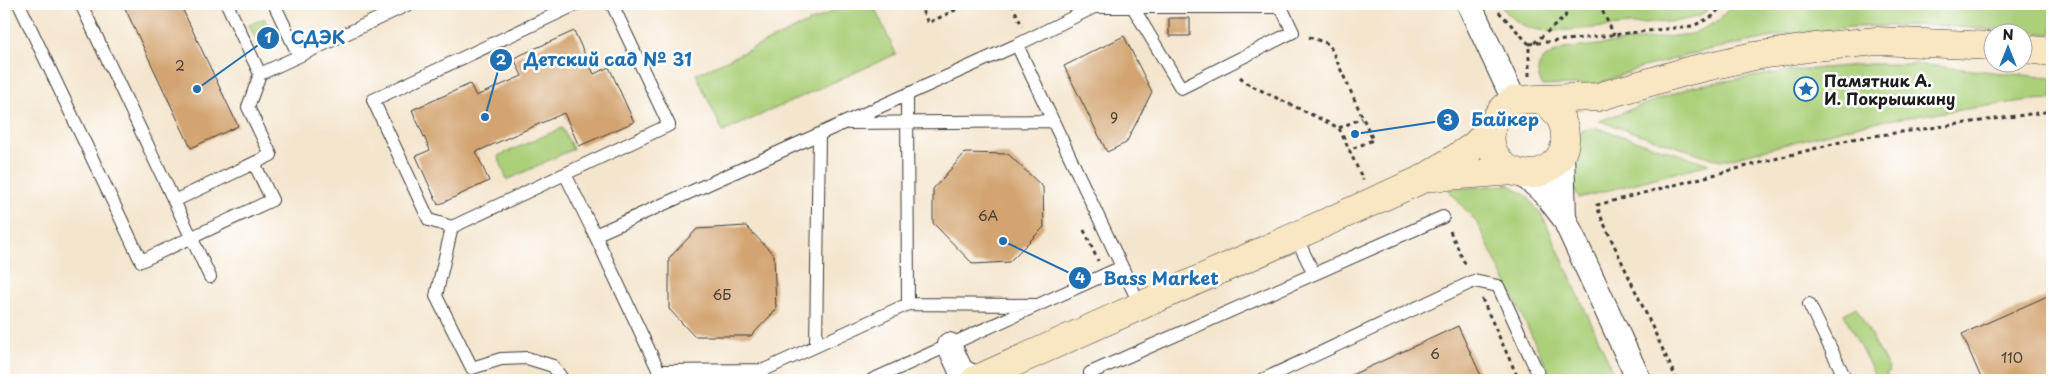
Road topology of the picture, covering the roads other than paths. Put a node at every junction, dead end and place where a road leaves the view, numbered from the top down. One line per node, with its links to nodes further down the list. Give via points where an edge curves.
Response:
1 (19, 4): 37 (lane, via 141,262)
2 (81, 4): 31 (lane)
3 (227, 4): 17 (lane)
4 (274, 4): 16 (lane)
5 (409, 4): 16 (lane)
6 (577, 4): 34 (lane, via 372,100 428,220)
7 (612, 4): 29 (lane, via 669,125)
8 (1469, 4): 20 (street)
9 (1094, 5): 11 (lane); 12 (lane)
10 (1281, 5): 11 (lane); 11 (lane, via 1293,32 1181,88)
11 (1134, 8)
12 (1023, 42): 19 (lane); 21 (lane)
13 (1984, 46): 18 (main road, via 1877,41 1815,47 1688,71)
14 (2034, 50): 15 (main road)
15 (2052, 52)
16 (299, 56): 17 (lane)
17 (260, 74): 27 (lane, via 248,107 271,155)
18 (1640, 87): 20 (main road, via 1598,98); 26 (main road, via 1596,110 1578,124)
19 (907, 95): 22 (lane); 23 (lane)
20 (1528, 99): 24 (main road, via 1503,107); 26 (main road, via 1552,107 1561,117 1565,129)
21 (1053, 121): 23 (lane); 38 (lane)
22 (844, 123): 23 (lane); 25 (lane)
23 (907, 123): 41 (lane)
24 (1490, 129): 28 (main road, via 1495,155 1503,165); 30 (main road, via 1474,146)
25 (818, 135): 35 (lane); 45 (lane)
26 (1564, 147): 28 (main road, via 1555,162 1546,169 1534,174); 33 (street)
27 (254, 163): 31 (lane); 37 (lane, via 272,200)
28 (1518, 172): 30 (main road); 33 (street, via 1544,192)
29 (565, 174): 34 (lane); 35 (lane)
30 (1424, 178): 36 (main road)
31 (174, 201): 37 (lane)
32 (1443, 217): 39 (lane)
33 (1564, 218): 54 (street)
34 (452, 227): 48 (lane, via 436,296 472,368 501,359 527,358 553,366)
35 (595, 235): 47 (lane)
36 (1295, 235): 39 (lane); 44 (main road)
37 (191, 238): 40 (lane)
38 (1122, 267): 43 (lane); 44 (lane)
39 (1314, 274): 51 (lane, via 1090,373)
40 (210, 277)
41 (908, 304): 43 (lane); 45 (lane)
42 (1809, 304): 55 (lane)
43 (1037, 305): 46 (lane)
44 (1140, 305): 50 (main road)
45 (816, 345): 47 (lane, via 764,370)
46 (949, 345): 49 (lane); 50 (street, via 961,371)
47 (661, 376)
48 (563, 380)
49 (872, 380)
50 (978, 380)
51 (1093, 380)
52 (1262, 380): 53 (lane, via 1474,282 1498,286)
53 (1541, 380)
54 (1639, 380)
55 (1846, 380)

